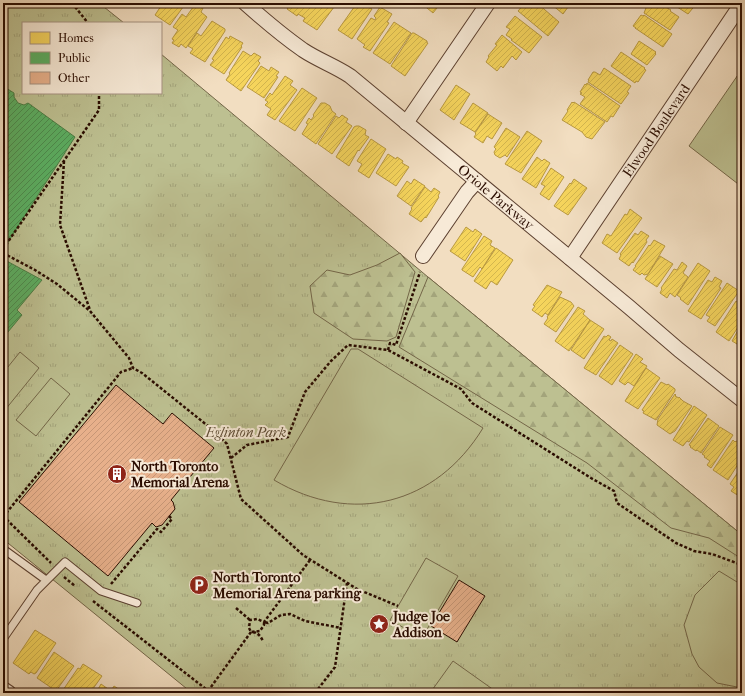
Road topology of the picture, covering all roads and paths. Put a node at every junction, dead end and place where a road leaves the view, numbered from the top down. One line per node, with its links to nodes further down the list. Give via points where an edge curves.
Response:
1 (72, 3): 5 (path)
2 (245, 3): 7 (street, Oriole Parkway, via 303,50 350,76)
3 (488, 3): 7 (street)
4 (742, 3): 13 (street, Elwood Boulevard)
5 (87, 22)
6 (99, 94): 8 (path, via 99,110)
7 (406, 123): 9 (street, Oriole Parkway)
8 (64, 160): 10 (path); 15 (path, via 60,225)
9 (477, 181): 12 (street); 13 (street, Oriole Parkway)
10 (3, 249)
11 (3, 253): 15 (path, via 57,284)
12 (423, 256)
13 (570, 258): 18 (street, Oriole Parkway, via 678,350)
14 (420, 272): 16 (path, via 396,345 390,343)
15 (90, 311): 17 (path, via 129,358)
16 (388, 350): 19 (path, via 348,345 305,392 288,437 247,445); 25 (path, via 461,389 472,403 614,490 617,502 676,543)
17 (133, 368): 19 (path, via 213,430 226,444); 20 (path, via 121,372)
18 (742, 400)
19 (231, 458): 24 (path, via 241,499)
20 (3, 516): 22 (path)
21 (169, 516): 29 (path, via 172,519 161,532 157,529)
22 (44, 554)
23 (3, 555): 27 (lane, via 6,551)
24 (310, 560): 28 (path); 36 (path)
25 (742, 565)
26 (57, 569): 27 (lane); 30 (path); 32 (lane, via 65,562 100,590)
27 (46, 580): 40 (lane)
28 (347, 583): 33 (path); 37 (path)
29 (111, 585)
30 (78, 589)
31 (90, 599): 43 (path)
32 (136, 603)
33 (398, 606)
34 (236, 608): 35 (path)
35 (250, 620): 36 (path); 38 (path)
36 (264, 622): 37 (path, via 268,623 281,615 290,614 305,621); 39 (path, via 260,631)
37 (341, 628): 45 (path, via 335,667)
38 (250, 632): 39 (path); 43 (path)
39 (255, 632): 41 (path)
40 (3, 639)
41 (263, 641)
42 (3, 689): 44 (street)
43 (210, 692)
44 (9, 693)
45 (315, 693)

